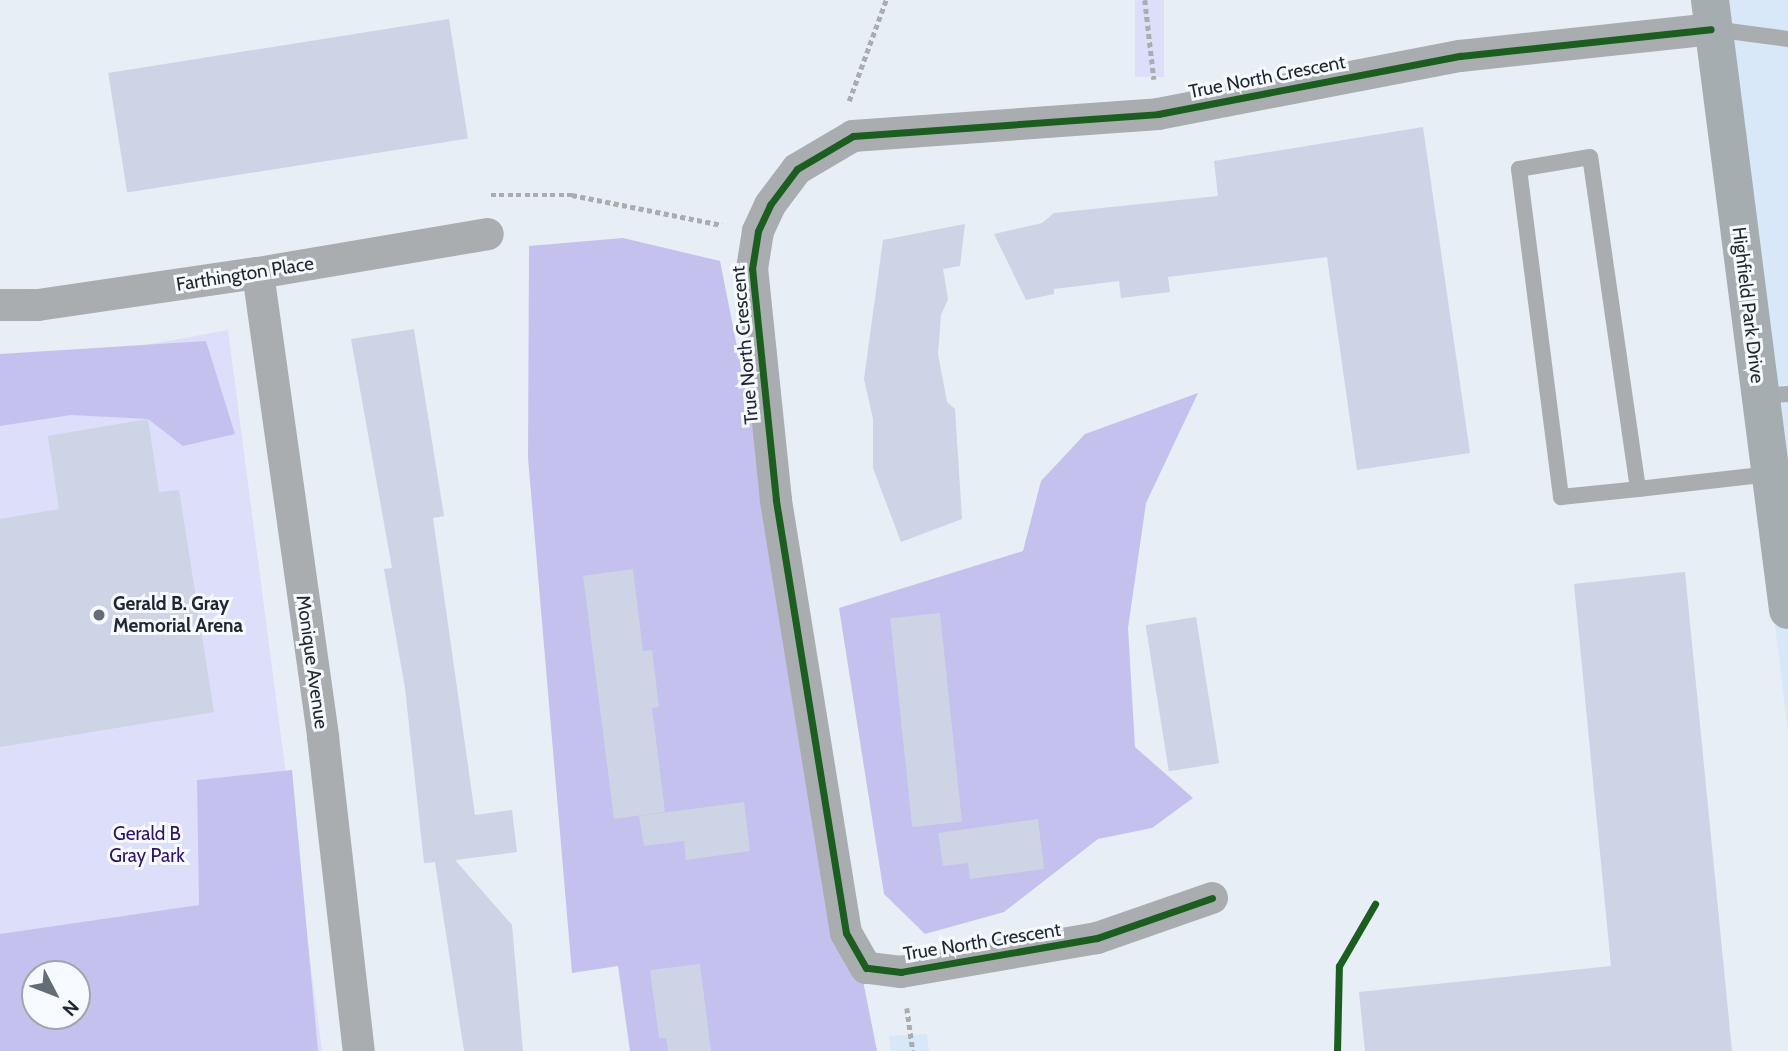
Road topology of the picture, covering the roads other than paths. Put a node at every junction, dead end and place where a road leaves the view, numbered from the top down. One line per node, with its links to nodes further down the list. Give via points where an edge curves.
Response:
1 (1710, 15): 2 (lane); 6 (street, Highfield Park Drive); 10 (street, True North Crescent, via 1460,56 1158,114 853,136 833,144 797,170 758,231 752,269 776,500 846,933 866,968 901,972 1097,939)
2 (1788, 39)
3 (488, 234): 4 (street, Farthington Place)
4 (258, 273): 5 (street, Farthington Place, via 38,305); 11 (street, Monique Avenue, via 323,737)
5 (0, 305)
6 (1774, 396): 7 (street, Highfield Park Drive)
7 (1770, 474): 8 (lane); 9 (street, Highfield Park Drive)
8 (1638, 489): 8 (lane, via 1561,497 1518,169 1590,157)
9 (1788, 610)
10 (1212, 898)
11 (359, 1051)

